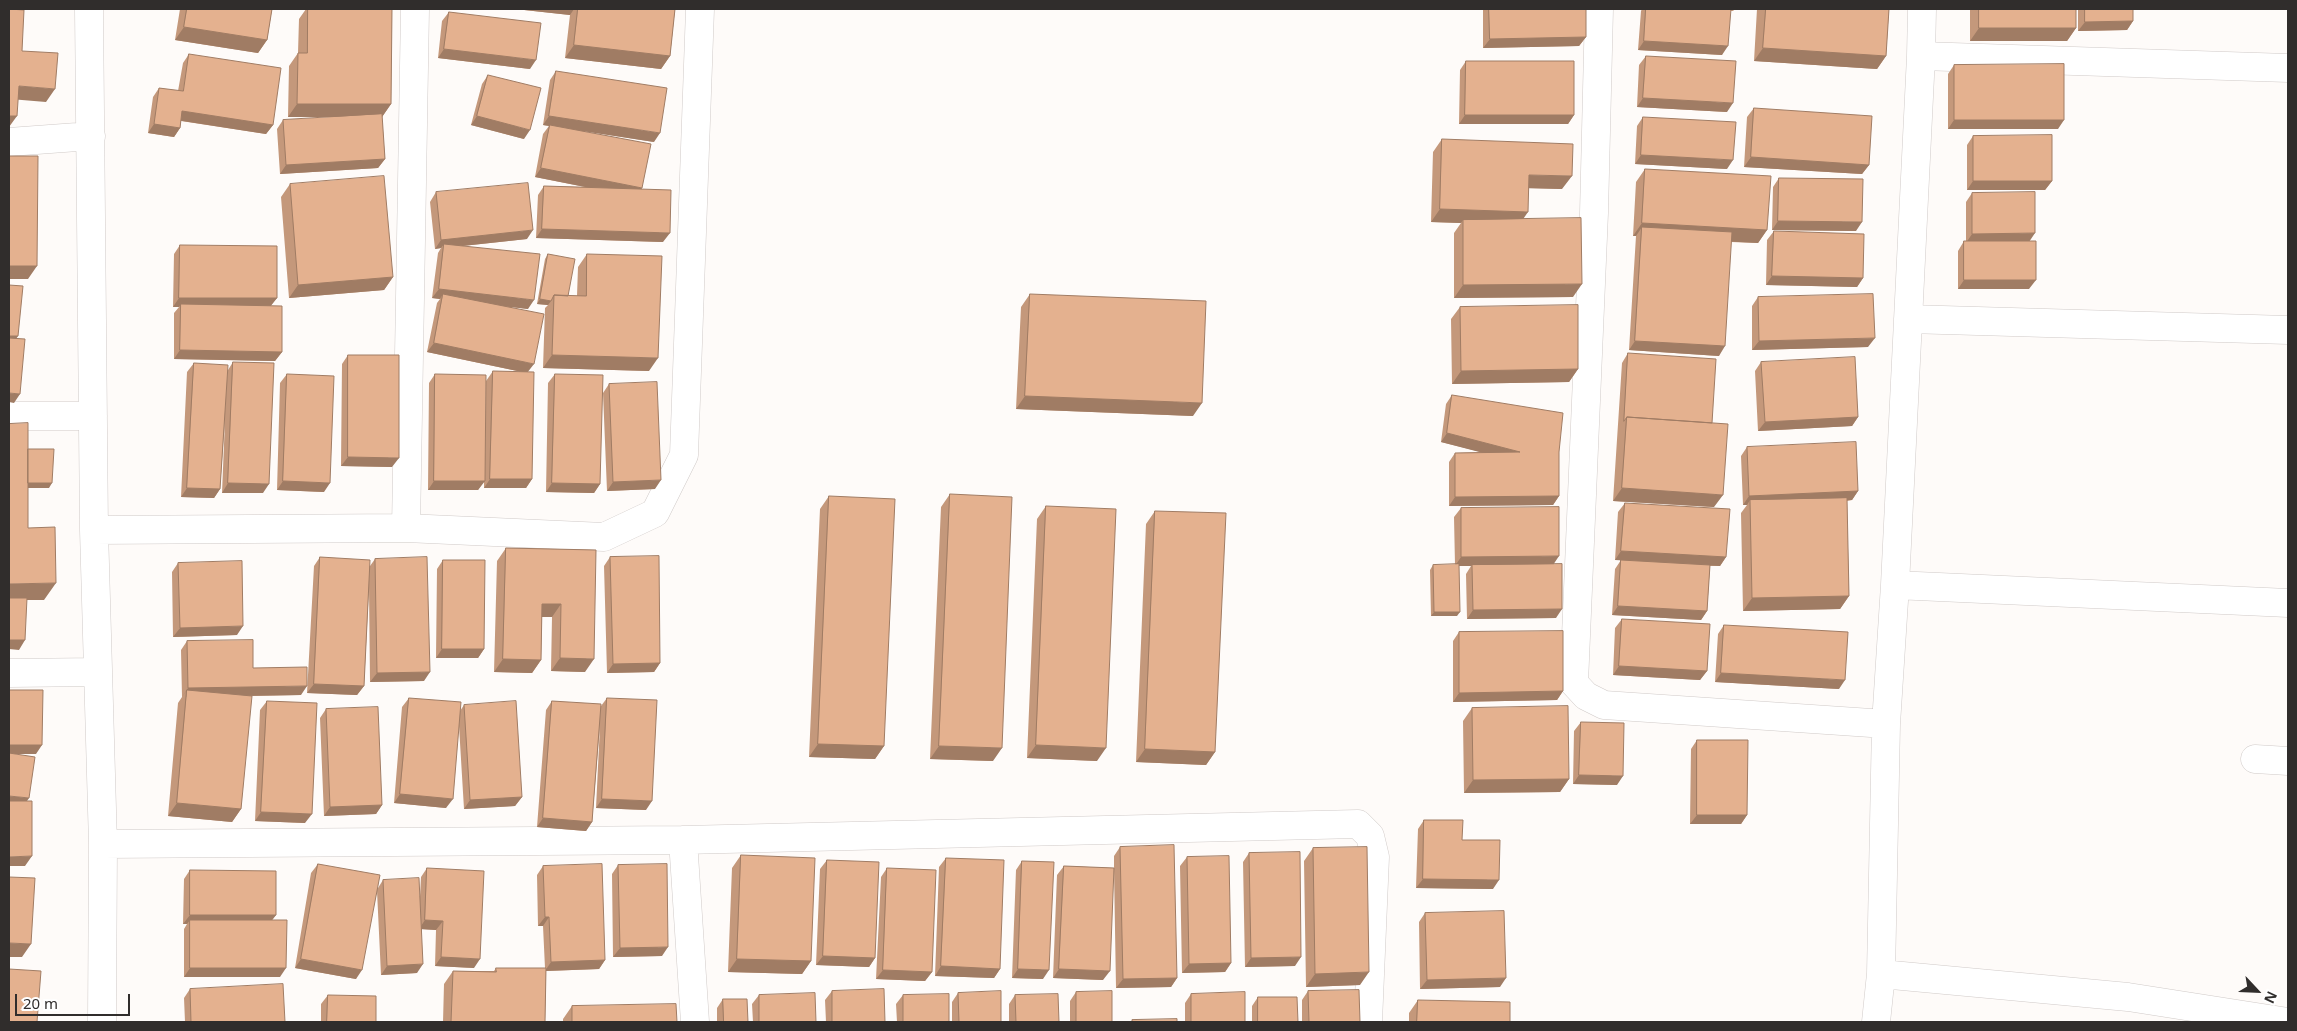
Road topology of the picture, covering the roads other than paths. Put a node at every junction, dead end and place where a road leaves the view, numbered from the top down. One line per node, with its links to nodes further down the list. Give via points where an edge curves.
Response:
1 (89, 9): 8 (street)
2 (415, 9): 14 (street)
3 (700, 9): 14 (street, via 684,455 655,513 604,537)
4 (1600, 9): 20 (street, via 1574,683 1586,696 1604,706)
5 (1922, 9): 6 (street)
6 (1921, 56): 7 (street); 10 (street)
7 (2288, 68)
8 (90, 136): 9 (street); 13 (street)
9 (9, 142)
10 (1908, 319): 11 (street); 16 (street)
11 (2288, 330)
12 (9, 416): 13 (street)
13 (93, 416): 15 (street)
14 (406, 528): 15 (street)
15 (94, 530): 18 (street)
16 (1895, 585): 17 (street); 20 (street)
17 (2288, 603)
18 (98, 672): 19 (street); 24 (street)
19 (9, 673)
20 (1886, 724): 25 (street)
21 (2255, 760): 22 (street)
22 (2288, 761)
23 (683, 840): 24 (street); 27 (street); 28 (street, via 1358,824 1370,836 1375,857)
24 (103, 844): 26 (street)
25 (1880, 974): 29 (street); 30 (street, via 2128,998)
26 (102, 1022)
27 (694, 1022)
28 (1368, 1022)
29 (1876, 1022)
30 (2288, 1022)

